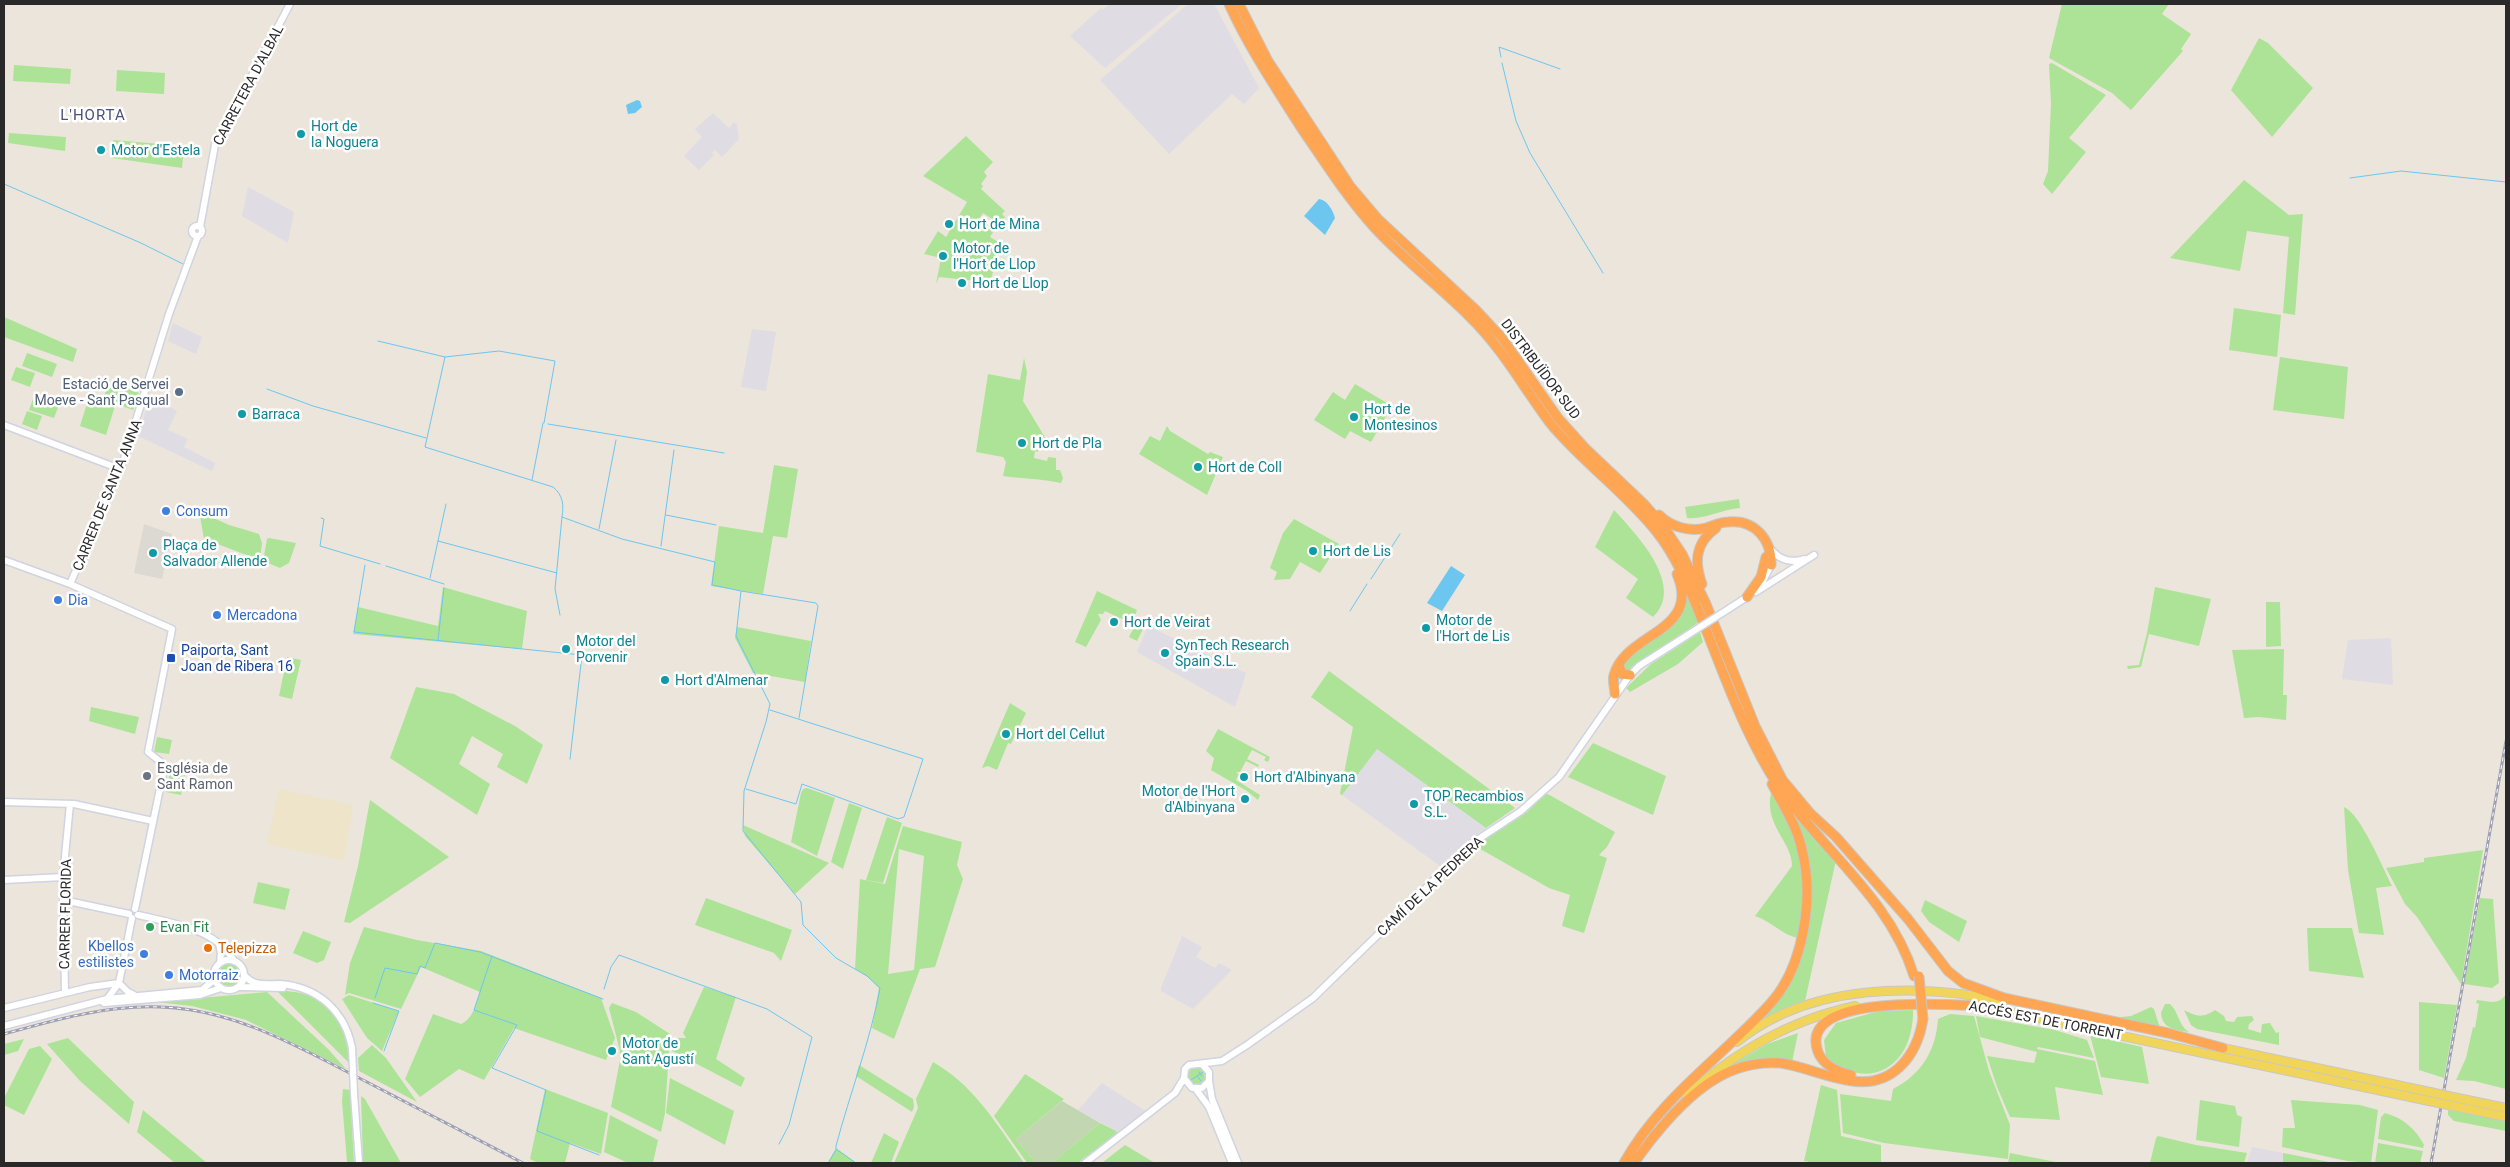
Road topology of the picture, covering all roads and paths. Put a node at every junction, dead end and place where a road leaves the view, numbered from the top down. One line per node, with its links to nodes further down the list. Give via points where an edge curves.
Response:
1 (290, 4): 6 (street, CARRETERA D'ALBAL, via 218,138 199,226 192,230 196,237)
2 (1229, 4): 10 (highway, DISTRIBUÏDOR SUD, via 1261,66 1344,193 1374,228 1471,317 1496,345 1550,422)
3 (1239, 4): 5 (highway, DISTRIBUÏDOR SUD, via 1268,61)
4 (1245, 4): 5 (highway)
5 (1301, 110): 8 (highway, DISTRIBUÏDOR SUD, via 1350,186 1378,219 1502,338 1558,418)
6 (151, 376): 9 (street, CARRER DE SANTA ANNA)
7 (4, 425): 9 (street)
8 (1585, 448): 12 (highway, via 1672,524 1700,530 1729,521 1744,523 1758,530); 19 (highway, DISTRIBUÏDOR SUD, via 1664,527 1682,554)
9 (120, 470): 17 (street, CARRER DE SANTA ANNA)
10 (1638, 510): 20 (highway, via 1672,562 1680,580 1680,602 1668,625 1635,646); 21 (highway, DISTRIBUÏDOR SUD, via 1658,532 1675,560)
11 (1750, 530): 15 (street, via 1764,542); 18 (highway, via 1761,543 1766,560); 19 (highway, via 1722,526 1700,544 1696,561)
12 (1769, 547): 13 (street); 15 (highway)
13 (1782, 559): 15 (street); 16 (street, CAMÍ DE LA PEDRERA, via 1797,561 1814,555)
14 (4, 560): 17 (street)
15 (1771, 565): 16 (street, via 1773,570); 18 (street)
16 (1785, 574): 18 (street, CAMÍ DE LA PEDRERA)
17 (70, 584): 27 (street, via 172,629 148,752 163,766)
18 (1752, 593): 22 (street, CAMÍ DE LA PEDRERA, bridge)
19 (1706, 604): 24 (highway, DISTRIBUÏDOR SUD, via 1755,726)
20 (1618, 665): 22 (highway, via 1622,674); 23 (highway, via 1613,678)
21 (1721, 666): 36 (highway, via 1768,770 1795,808 1876,902); 57 (highway, via 1750,744 1790,818 1802,849 1807,878 1807,914 1789,974 1772,1003)
22 (1630, 675): 23 (street, CAMÍ DE LA PEDRERA)
23 (1615, 694): 51 (street, CAMÍ DE LA PEDRERA, via 1559,777 1521,810 1471,844 1312,998)
24 (1780, 776): 36 (highway, via 1797,802 1880,898 1908,943); 50 (highway, via 1908,919 1948,971 1963,983 2004,998)
25 (4, 802): 26 (street)
26 (70, 804): 27 (street); 28 (street, CARRER FLORIDA)
27 (153, 821): 31 (street)
28 (63, 877): 29 (street); 30 (street, CARRER FLORIDA)
29 (4, 880)
30 (63, 900): 31 (street); 42 (street, CARRER FLORIDA)
31 (134, 914): 32 (street, via 189,927); 38 (street)
32 (219, 944): 33 (street); 34 (street)
33 (234, 961): 34 (street); 35 (street)
34 (220, 963): 37 (street, via 215,970)
35 (244, 975): 39 (street); 41 (street, via 254,983)
36 (1917, 976): 48 (highway, bridge)
37 (215, 979): 40 (street); 43 (street, via 202,990)
38 (119, 983): 42 (street); 43 (street); 44 (street)
39 (240, 987): 40 (street, via 232,990); 41 (street)
40 (221, 988): 47 (street, via 200,994)
41 (295, 988): 60 (street, bridge, via 314,993 342,1019 352,1048)
42 (65, 993): 46 (street)
43 (135, 996): 44 (street)
44 (107, 999): 47 (street)
45 (1981, 1006): 48 (highway, via 1890,1005 1835,1014 1818,1032 1817,1046 1826,1062 1841,1073 1871,1077 1893,1068 1904,1058); 59 (main road, ACCÉS EST DE TORRENT, bridge); 65 (main road, ACCÉS EST DE TORRENT, via 1940,1001 1864,1004 1832,1011 1789,1027 1749,1047 1714,1071 1661,1124)
46 (4, 1008)
47 (73, 1008): 49 (street)
48 (1920, 1019): 65 (highway, via 1918,1044 1908,1060 1894,1073 1872,1081 1853,1081 1780,1063 1752,1065 1715,1078 1690,1098)
49 (4, 1026)
50 (2223, 1048): 57 (main road, ACCÉS EST DE TORRENT, via 1982,997 1941,991 1864,992 1827,998 1787,1012 1741,1038); 58 (main road, ACCÉS EST DE TORRENT, bridge)
51 (1222, 1060): 52 (street, CAMÍ DE LA PEDRERA); 54 (street, CAMÍ DE LA PEDRERA)
52 (1202, 1064): 53 (street, via 1189,1065); 54 (street, via 1207,1068)
53 (1184, 1078): 55 (street); 56 (street)
54 (1209, 1079): 55 (street, via 1202,1088); 63 (street, via 1212,1099)
55 (1192, 1088): 56 (street); 62 (street, via 1209,1107)
56 (1175, 1093): 61 (street)
57 (1671, 1099): 64 (highway)
58 (2506, 1108)
59 (2506, 1118)
60 (359, 1163)
61 (1085, 1163)
62 (1232, 1163)
63 (1238, 1163)
64 (1624, 1163)
65 (1634, 1163)

